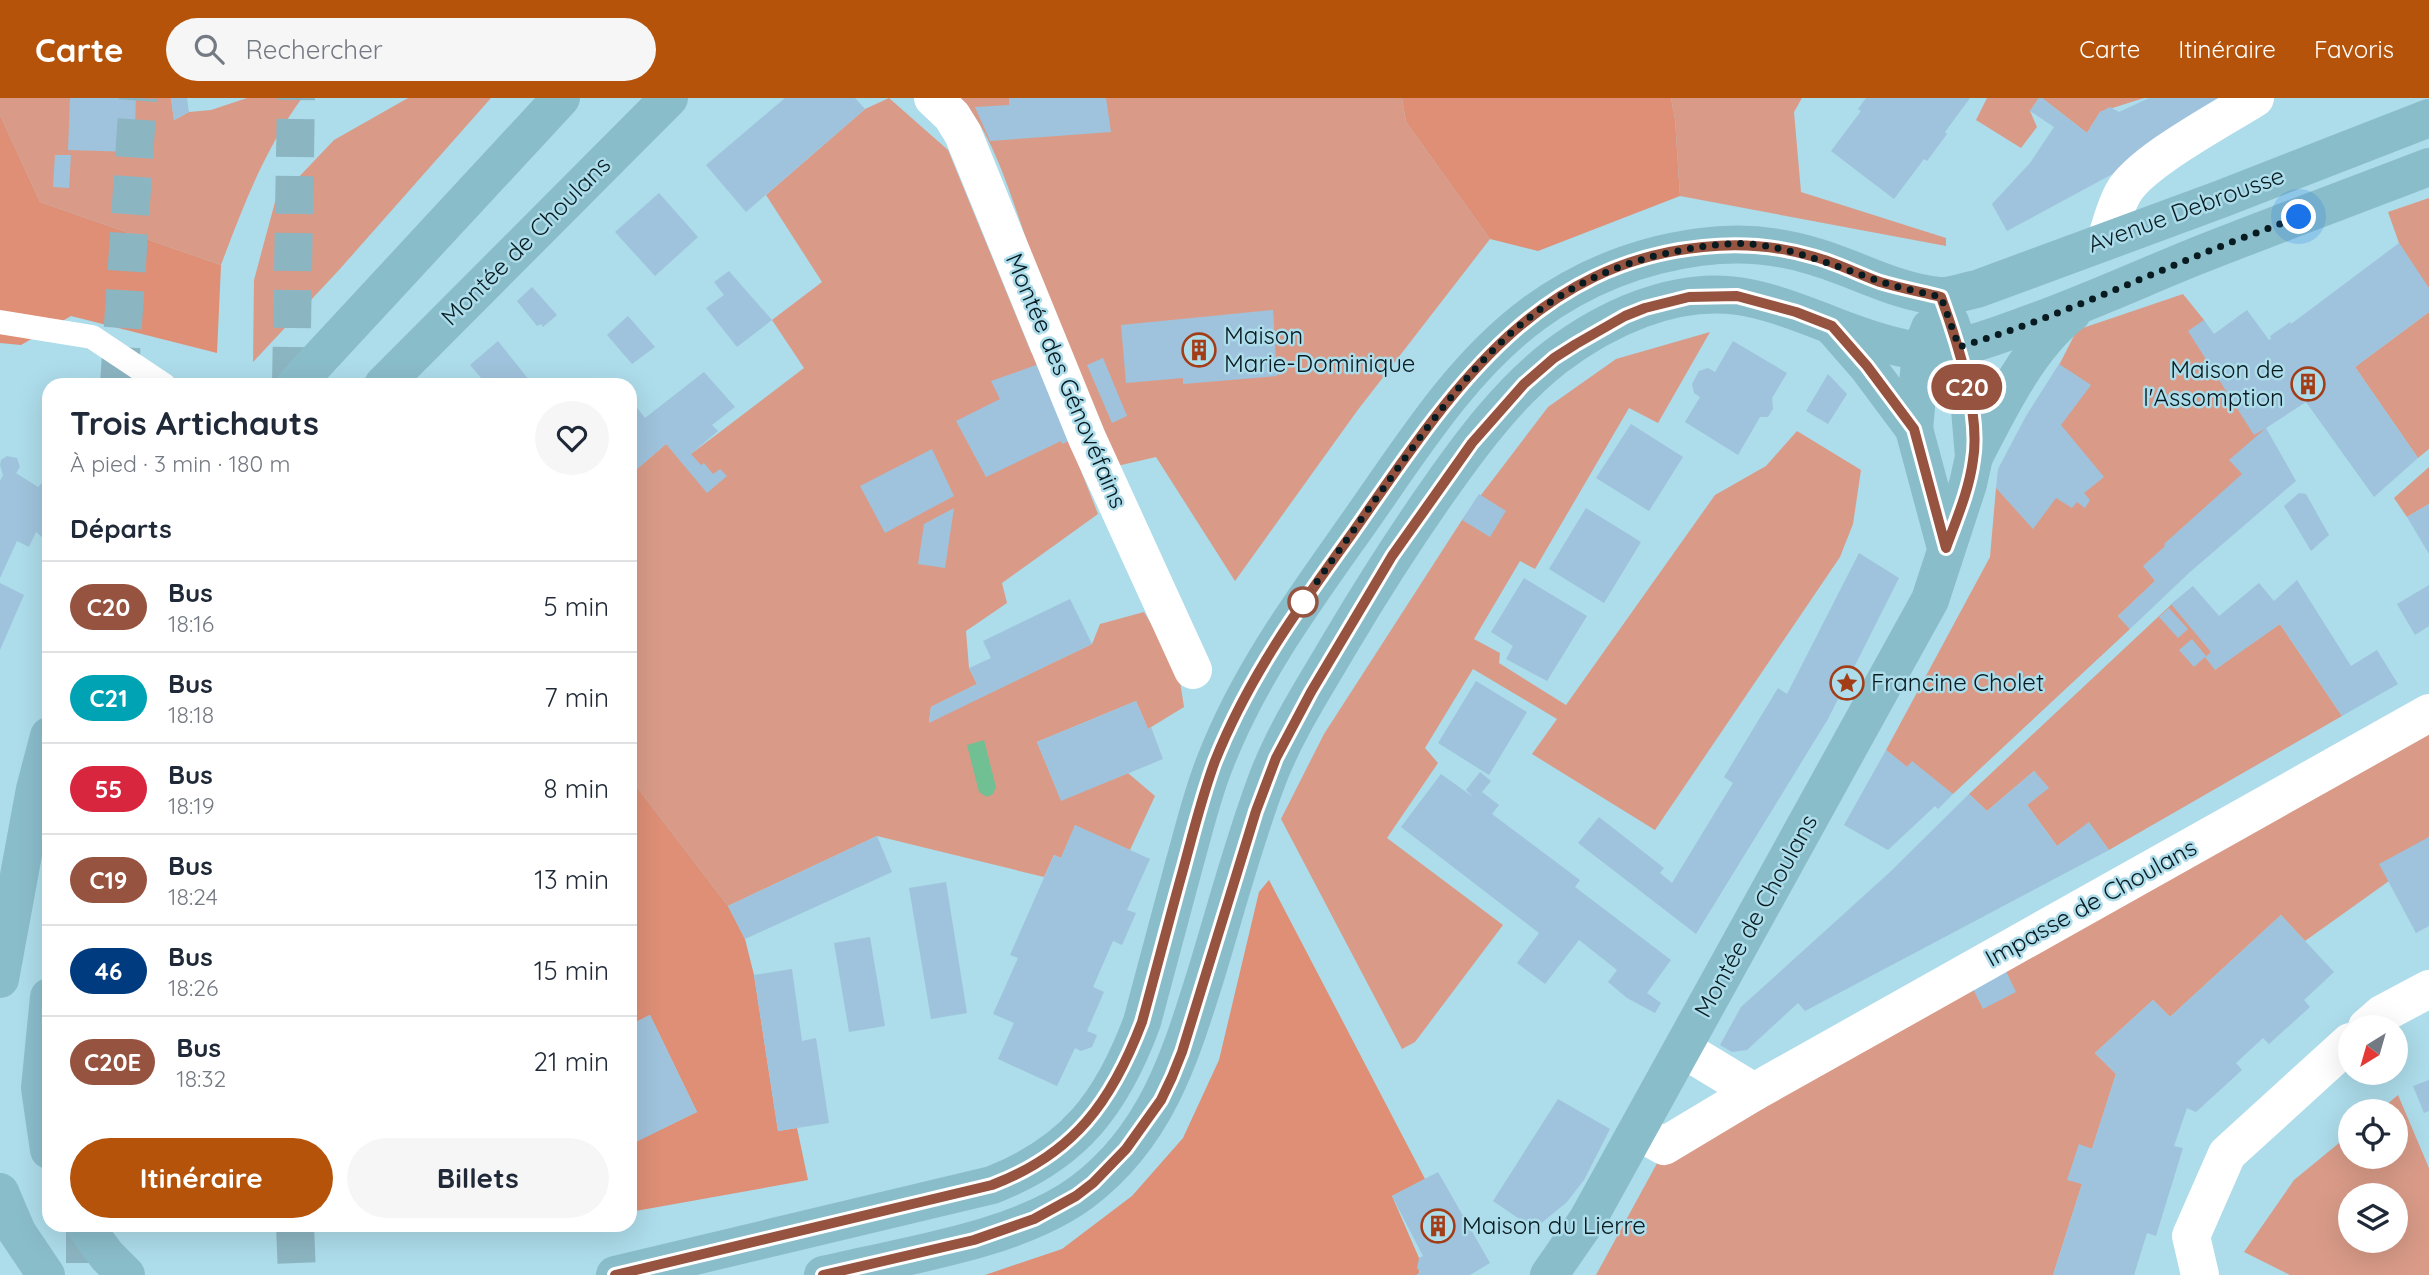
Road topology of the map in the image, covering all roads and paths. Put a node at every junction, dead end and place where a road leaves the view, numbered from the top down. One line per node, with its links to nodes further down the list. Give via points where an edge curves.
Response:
1 (561, 98): 15 (main road)
2 (669, 98): 16 (main road, Montée de Choulans)
3 (933, 98): 20 (street, Montée des Génovéfains, via 963,134 1087,439)
4 (2255, 98): 7 (street, via 2135,177 2123,194)
5 (2429, 118): 7 (main road, Avenue Debrousse)
6 (2429, 167): 9 (main road, Avenue Debrousse)
7 (2106, 240): 8 (main road, Avenue Debrousse, via 1977,289); 9 (main road)
8 (1941, 297): 12 (main road, Montée de Choulans); 13 (main road); 36 (main road, via 1882,282 1815,256 1733,244 1673,252 1616,268 1534,314 1492,349 1448,399 1264,660 1206,787 1142,1022 1122,1072 1089,1120 1047,1157 992,1185)
9 (2084, 304): 12 (main road, Avenue Debrousse); 18 (main road, via 2039,346)
10 (0, 322): 14 (lane, via 92,337)
11 (1832, 326): 13 (main road); 17 (main road); 37 (main road, via 1737,296 1689,297 1615,321 1554,358 1524,384 1472,443 1392,556 1276,758 1177,1064 1161,1100 1126,1149 1076,1196 1034,1219 974,1240)
12 (1959, 347): 13 (main road); 18 (main road, Montée de Choulans)
13 (1921, 351): 17 (main road)
14 (154, 378)
15 (301, 378)
16 (390, 378)
17 (1914, 429): 19 (main road)
18 (1974, 457): 19 (main road, Montée de Choulans)
19 (1946, 548): 26 (main road, Montée de Choulans, via 1930,600)
20 (1193, 670)
21 (2429, 713): 29 (street, Impasse de Choulans)
22 (42, 762): 23 (main road)
23 (0, 979)
24 (2429, 989): 25 (street)
25 (2381, 1015)
26 (1683, 1049): 29 (street); 31 (main road, Montée de Choulans)
27 (2338, 1053): 39 (street, via 2227,1154 2191,1236)
28 (42, 1062): 30 (main road)
29 (1754, 1093): 31 (street, Impasse de Choulans, via 1664,1146)
30 (42, 1102)
31 (1637, 1131): 38 (main road, Montée de Choulans, via 1588,1219)
32 (0, 1192): 34 (main road, via 17,1232)
33 (89, 1232): 35 (main road)
34 (46, 1275)
35 (126, 1275)
36 (615, 1275)
37 (823, 1275)
38 (1549, 1275)
39 (2200, 1275)

